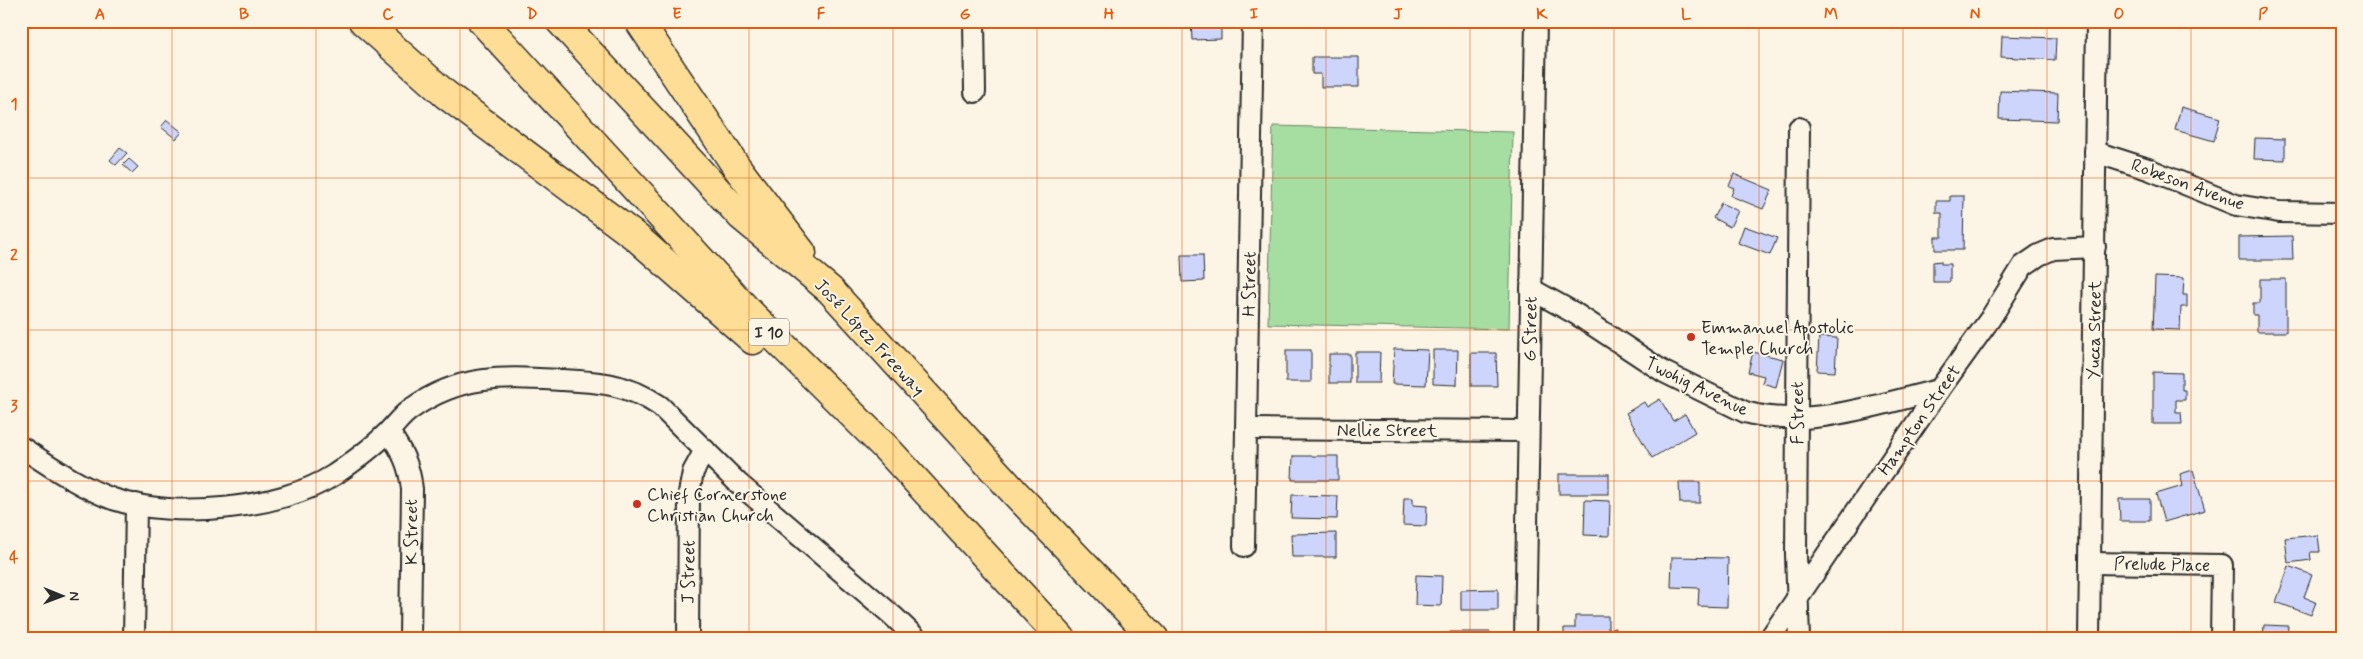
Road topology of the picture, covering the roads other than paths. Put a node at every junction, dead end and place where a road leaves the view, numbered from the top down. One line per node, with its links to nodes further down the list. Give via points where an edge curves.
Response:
1 (363, 21): 21 (highway, via 445,94 636,237 780,365)
2 (482, 21): 21 (highway, I 10, via 746,309)
3 (560, 21): 15 (highway, José López Freeway, via 741,216)
4 (639, 21): 15 (highway, via 738,169)
5 (974, 21): 9 (street)
6 (1253, 21): 18 (street, H Street)
7 (1536, 21): 14 (street, G Street)
8 (2097, 21): 11 (street, Yucca Street)
9 (975, 92)
10 (1799, 128): 17 (street, F Street)
11 (2095, 152): 12 (street, Robeson Avenue, via 2148,169 2236,205 2279,212); 13 (street, Yucca Street)
12 (2342, 213)
13 (2095, 247): 16 (street, Hampton Street, via 2053,249 2023,266); 26 (street, Yucca Street)
14 (1531, 288): 17 (street, Twohig Avenue, via 1664,372 1757,416); 19 (street, G Street)
15 (830, 290): 33 (highway, José López Freeway, via 1015,493)
16 (1939, 390): 17 (street, Twohig Avenue, via 1864,408); 27 (street, Hampton Street)
17 (1797, 419): 27 (street, F Street)
18 (1246, 429): 19 (street, Nellie Street); 25 (street, H Street)
19 (1528, 431): 34 (street, G Street)
20 (389, 432): 23 (street, via 410,409 449,388 473,381 500,377 602,382 645,396 660,406); 24 (street, via 364,455 331,477 305,489 248,506 202,509); 29 (street, K Street, via 410,468)
21 (870, 432): 32 (highway, I 10)
22 (21, 447): 24 (street, via 60,472 113,498)
23 (705, 450): 30 (street, J Street, via 692,472 689,493); 31 (street, via 738,483)
24 (136, 504): 28 (street)
25 (1244, 546)
26 (2090, 563): 37 (street, Yucca Street); 38 (street, Prelude Place, via 2222,565)
27 (1798, 597): 35 (street, Hampton Street); 36 (street, F Street)
28 (134, 638)
29 (410, 638)
30 (688, 638)
31 (916, 638)
32 (1061, 638)
33 (1154, 638)
34 (1525, 638)
35 (1770, 638)
36 (1799, 638)
37 (2090, 638)
38 (2221, 638)

